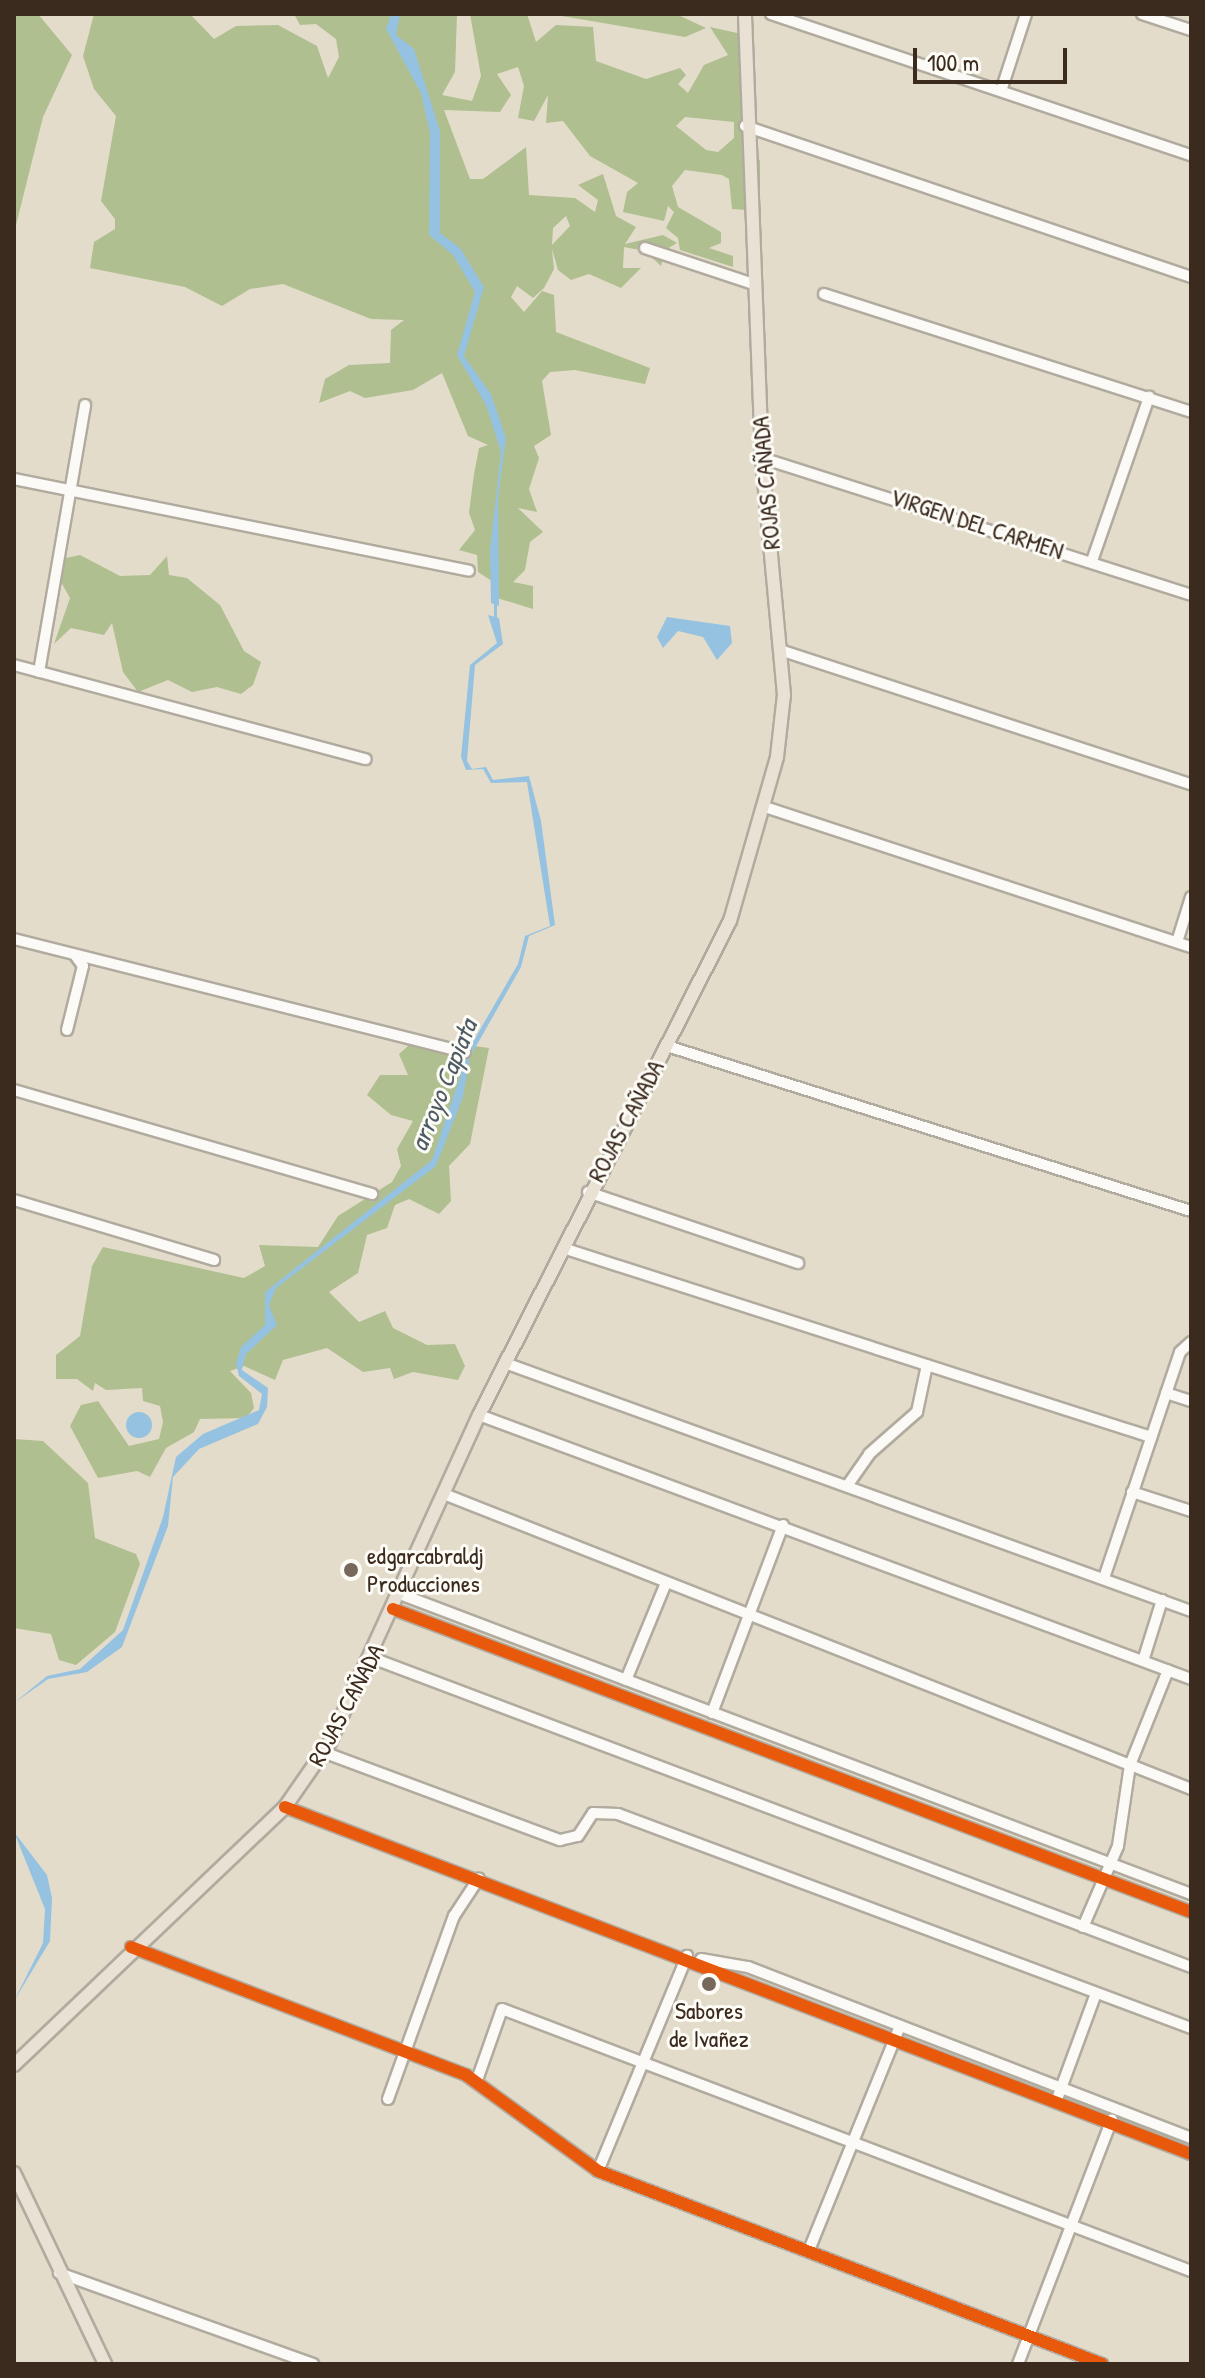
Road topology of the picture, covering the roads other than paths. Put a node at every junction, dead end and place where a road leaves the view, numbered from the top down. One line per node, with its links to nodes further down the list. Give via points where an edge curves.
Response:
1 (745, 14): 7 (main road, ROJAS CAÑADA)
2 (771, 14): 6 (street)
3 (1026, 14): 6 (street)
4 (1142, 14): 5 (street)
5 (1191, 30)
6 (1001, 91): 8 (street)
7 (745, 126): 10 (street); 11 (main road, ROJAS CAÑADA)
8 (1191, 155)
9 (645, 248): 11 (street)
10 (1191, 277)
11 (753, 284): 16 (main road, ROJAS CAÑADA)
12 (824, 294): 13 (street)
13 (1149, 397): 15 (street); 19 (street)
14 (85, 405): 18 (street)
15 (1191, 412)
16 (762, 458): 19 (street, VIRGEN DEL CARMEN); 22 (main road, ROJAS CAÑADA)
17 (14, 479): 18 (street)
18 (72, 489): 20 (street); 24 (street)
19 (1092, 561): 21 (street, VIRGEN DEL CARMEN)
20 (469, 571)
21 (1191, 595)
22 (783, 651): 26 (street); 27 (main road, ROJAS CAÑADA, via 782,723)
23 (14, 665): 24 (street)
24 (39, 672): 25 (street)
25 (366, 759)
26 (1191, 784)
27 (765, 807): 30 (street); 34 (main road, ROJAS CAÑADA, via 730,921)
28 (1191, 897): 30 (street)
29 (14, 939): 32 (street)
30 (1177, 942): 31 (street)
31 (1191, 947)
32 (75, 955): 33 (street, via 83,966); 35 (street)
33 (67, 1030)
34 (667, 1046): 37 (main road, ROJAS CAÑADA); 40 (street)
35 (465, 1052)
36 (14, 1090): 38 (street)
37 (588, 1192): 41 (main road, ROJAS CAÑADA); 43 (street)
38 (372, 1194)
39 (14, 1200): 42 (street)
40 (1191, 1211)
41 (563, 1248): 45 (main road, ROJAS CAÑADA); 46 (street)
42 (214, 1260)
43 (798, 1263)
44 (1191, 1342): 47 (street)
45 (505, 1363): 49 (main road, ROJAS CAÑADA); 51 (street)
46 (927, 1365): 50 (street); 51 (street, via 917,1412 869,1454)
47 (1166, 1393): 48 (street); 50 (street)
48 (1191, 1401)
49 (479, 1415): 53 (main road, ROJAS CAÑADA); 55 (street)
50 (1151, 1437): 52 (street)
51 (847, 1486): 56 (street)
52 (1132, 1492): 54 (street); 56 (street)
53 (444, 1494): 57 (street); 58 (main road, ROJAS CAÑADA)
54 (1191, 1511)
55 (783, 1525): 62 (street); 64 (street)
56 (1104, 1578): 59 (street)
57 (666, 1583): 62 (street); 67 (street)
58 (400, 1594): 60 (main road, ROJAS CAÑADA); 67 (street)
59 (1162, 1600): 61 (street); 64 (street)
60 (393, 1609): 63 (main road, ROJAS CAÑADA); 75 (street)
61 (1191, 1611)
62 (749, 1615): 68 (street); 70 (street)
63 (372, 1658): 69 (main road, ROJAS CAÑADA); 78 (street)
64 (1143, 1661): 65 (street)
65 (1168, 1670): 66 (street); 70 (street)
66 (1191, 1679)
67 (626, 1680): 68 (street)
68 (712, 1713): 73 (street)
69 (323, 1752): 72 (main road, ROJAS CAÑADA); 82 (street, via 560,1840 578,1836 593,1813 618,1814)
70 (1130, 1765): 71 (street); 73 (street)
71 (1191, 1789)
72 (285, 1807): 74 (street); 79 (main road, ROJAS CAÑADA)
73 (1110, 1864): 75 (street); 76 (street)
74 (479, 1878): 80 (street); 86 (street, via 454,1916)
75 (1104, 1879): 77 (street); 78 (street)
76 (1191, 1894)
77 (1191, 1912)
78 (1083, 1927): 81 (street)
79 (131, 1947): 86 (street); 88 (main road, ROJAS CAÑADA)
80 (687, 1956): 83 (street, via 748,1967); 85 (street); 87 (street)
81 (1191, 1967)
82 (1096, 1993): 84 (street); 90 (street)
83 (900, 2026): 85 (street); 90 (street)
84 (1191, 2028)
85 (893, 2041): 92 (street); 96 (street)
86 (409, 2049): 89 (street); 91 (street)
87 (642, 2064): 89 (street, via 502,2009); 96 (street); 98 (street)
88 (14, 2065)
89 (477, 2080): 98 (street)
90 (1062, 2088): 92 (street); 93 (street)
91 (388, 2099)
92 (1056, 2102): 94 (street)
93 (1116, 2109): 94 (street); 95 (street)
94 (1110, 2123): 97 (street); 100 (street)
95 (1191, 2138)
96 (854, 2144): 100 (street); 101 (street)
97 (1191, 2154)
98 (598, 2171): 101 (street)
99 (14, 2173): 103 (main road)
100 (1072, 2227): 102 (street); 105 (street)
101 (809, 2250): 105 (street)
102 (1191, 2271)
103 (59, 2273): 104 (main road); 108 (street)
104 (80, 2319): 106 (main road); 107 (main road)
105 (1030, 2336): 109 (street); 110 (street)
106 (94, 2364)
107 (105, 2364)
108 (313, 2364)
109 (1018, 2364)
110 (1102, 2364)

